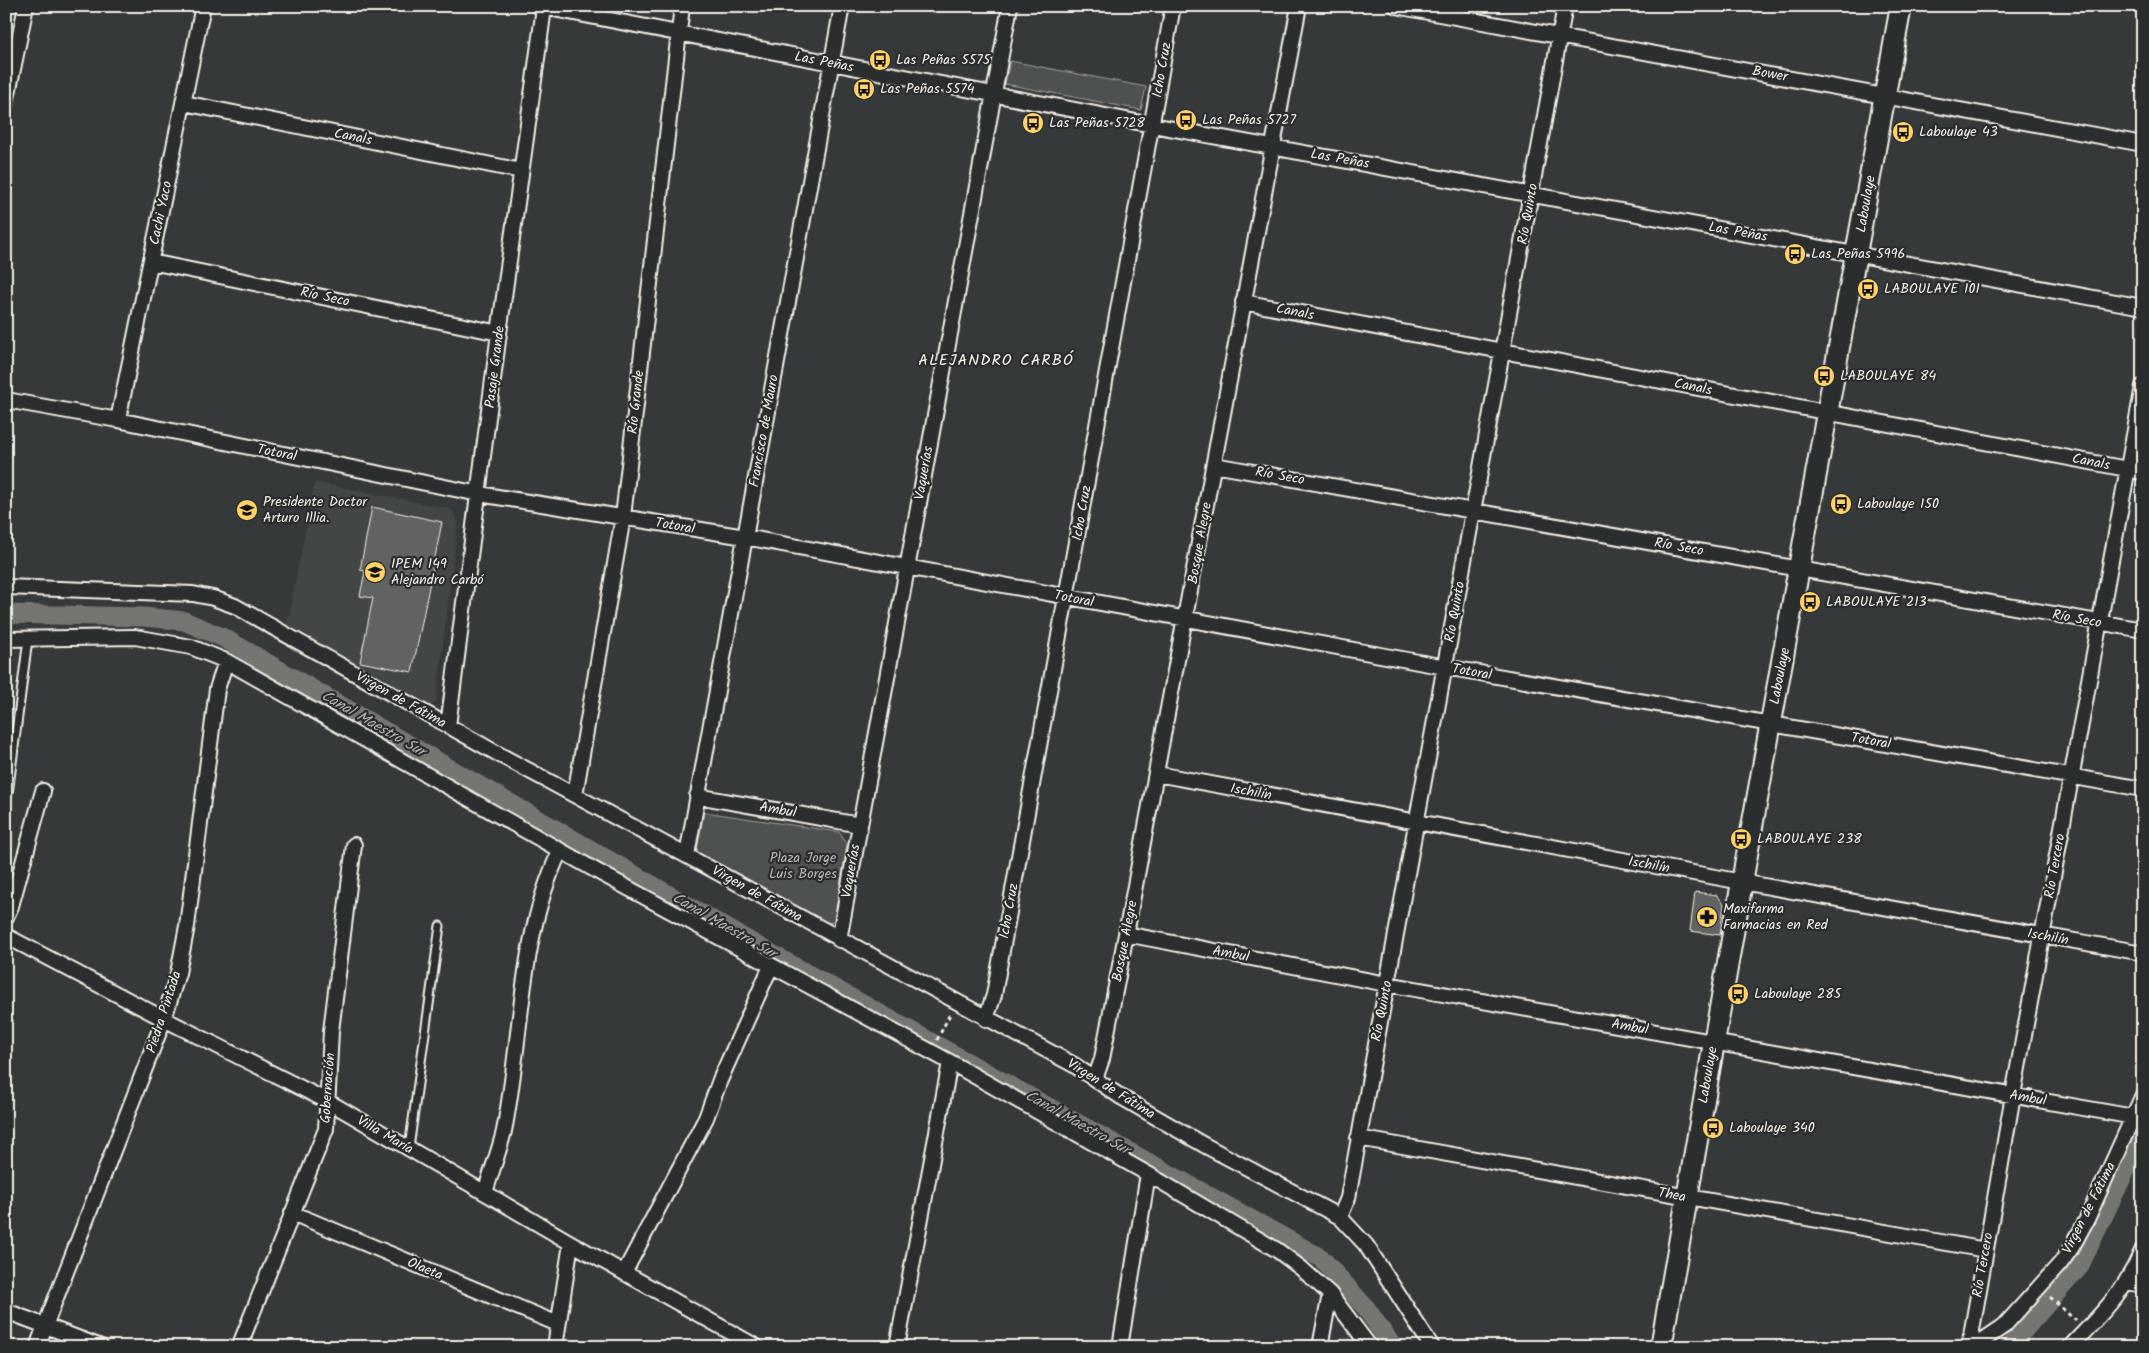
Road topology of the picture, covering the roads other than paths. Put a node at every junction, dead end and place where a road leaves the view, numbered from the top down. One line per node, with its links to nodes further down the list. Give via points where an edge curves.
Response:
1 (26, 6): 17 (street)
2 (203, 6): 18 (street, Cachi Yaco)
3 (682, 6): 12 (street, Río Grande)
4 (842, 6): 14 (street, Francisco de Mauro)
5 (1010, 6): 15 (street, Vaquerías)
6 (1173, 6): 19 (street, Icho Cruz)
7 (1299, 6): 21 (street, Bosque Alegre)
8 (1396, 6): 13 (street, Bower)
9 (1565, 6): 13 (street, Río Quinto)
10 (1901, 6): 16 (main road, Laboulaye)
11 (541, 7): 12 (street, Las Peñas); 22 (street, Pasaje Grande)
12 (678, 34): 14 (street, Las Peñas); 39 (street, Río Grande)
13 (1560, 37): 16 (street, Bower); 23 (street, Río Quinto)
14 (832, 63): 15 (street, Las Peñas); 40 (street, Francisco de Mauro)
15 (994, 95): 19 (street, Las Peñas); 41 (street, Vaquerías)
16 (1885, 95): 20 (street, Bower); 24 (main road, Laboulaye)
17 (6, 103)
18 (184, 104): 22 (street, Canals); 25 (street, Cachi Yaco)
19 (1152, 125): 21 (street, Las Peñas); 44 (street, Icho Cruz)
20 (2143, 144)
21 (1272, 147): 23 (street, Las Peñas); 26 (street, Bosque Alegre)
22 (521, 172): 28 (street, Pasaje Grande)
23 (1531, 194): 24 (street, Las Peñas); 29 (street, Río Quinto)
24 (1857, 254): 27 (street, Las Peñas); 32 (main road, Laboulaye)
25 (152, 262): 28 (street, Río Seco); 33 (street, Cachi Yaco)
26 (1243, 302): 29 (street, Canals); 34 (street, Bosque Alegre)
27 (2143, 306)
28 (499, 333): 37 (street, Pasaje Grande)
29 (1502, 352): 32 (street, Canals); 38 (street, Río Quinto)
30 (2143, 386): 35 (street, Río Tercero)
31 (6, 400): 33 (street, Totoral)
32 (1829, 413): 35 (street, Canals); 42 (main road, Laboulaye)
33 (118, 420): 37 (street, Totoral)
34 (1214, 465): 38 (street, Río Seco); 45 (street, Bosque Alegre)
35 (2128, 469): 36 (street, Canals); 46 (street, Río Tercero)
36 (2143, 472)
37 (479, 494): 39 (street, Totoral); 53 (street, Pasaje Grande)
38 (1473, 510): 42 (street, Río Seco); 51 (street, Río Quinto)
39 (623, 517): 40 (street, Totoral); 59 (street, Río Grande)
40 (745, 538): 41 (street, Totoral); 60 (street, Francisco de Mauro)
41 (906, 568): 44 (street, Totoral); 62 (street, Vaquerías)
42 (1801, 569): 46 (street, Río Seco); 52 (main road, Laboulaye)
43 (6, 587): 53 (street, Virgen de Fátima, via 193,594 213,598 235,606)
44 (1066, 598): 45 (street, Totoral); 76 (street, Icho Cruz, via 994,995)
45 (1186, 620): 51 (street, Totoral); 54 (street, Bosque Alegre)
46 (2100, 623): 47 (street, Río Seco); 55 (street, Río Tercero)
47 (2143, 630)
48 (6, 639): 49 (street)
49 (28, 639): 50 (street, via 135,636 191,648); 58 (lane)
50 (226, 661): 64 (street); 77 (street, Piedra Pintada, via 217,689 187,926)
51 (1445, 667): 52 (street, Totoral); 61 (street, Río Quinto)
52 (1771, 724): 55 (street, Totoral); 66 (main road, Laboulaye)
53 (448, 726): 59 (street, Virgen de Fátima)
54 (1157, 774): 61 (street, Ischilín); 69 (street, Bosque Alegre)
55 (2072, 777): 56 (street, Totoral); 71 (street, Río Tercero)
56 (2143, 789)
57 (43, 791): 67 (street)
58 (8, 794)
59 (575, 795): 65 (street, Virgen de Fátima)
60 (697, 796): 62 (street, Ambul); 65 (street, Francisco de Mauro)
61 (1416, 822): 66 (street, Ischilín); 75 (street, Río Quinto)
62 (860, 825): 72 (street, Vaquerías)
63 (354, 845): 83 (street, Gobernación, via 332,1031)
64 (560, 851): 74 (street); 88 (street, via 546,880 536,916 504,1130)
65 (687, 855): 72 (street, Virgen de Fátima)
66 (1742, 882): 71 (street, Ischilín); 78 (main road, Laboulaye)
67 (6, 917)
68 (440, 926): 86 (lane)
69 (1126, 934): 75 (street, Ambul); 80 (street, Bosque Alegre, via 1102,1059)
70 (6, 936): 77 (street, Villa María)
71 (2042, 936): 73 (street, Ischilín); 81 (street, Río Tercero)
72 (839, 940): 76 (street, Virgen de Fátima)
73 (2143, 953)
74 (771, 966): 79 (street); 95 (street, via 706,1118)
75 (1387, 984): 78 (street, Ambul); 85 (street, Río Quinto)
76 (986, 1018): 80 (street, Virgen de Fátima)
77 (164, 1020): 83 (street, Villa María); 101 (street, Piedra Pintada)
78 (1714, 1042): 81 (street, Ambul); 89 (main road, Laboulaye)
79 (950, 1062): 87 (street); 107 (street)
80 (1095, 1079): 91 (street, Virgen de Fátima, via 1204,1145)
81 (2013, 1095): 84 (street, Ambul); 94 (street, Río Tercero)
82 (2143, 1095): 84 (street, Virgen de Fátima)
83 (329, 1102): 86 (street, Villa María); 90 (street, Gobernación, via 326,1129)
84 (2134, 1117): 114 (street, Virgen de Fátima, via 2072,1247 2004,1326)
85 (1358, 1138): 89 (street, Thea); 91 (street, Río Quinto, via 1348,1198)
86 (408, 1148): 88 (street, Villa María)
87 (1148, 1174): 98 (street, via 1277,1250); 108 (street)
88 (485, 1193): 92 (street, Villa María)
89 (1686, 1198): 94 (street, Thea); 112 (main road, Laboulaye)
90 (292, 1213): 100 (street, Olaeta); 104 (street, Gobernación)
91 (1340, 1217): 111 (street, Virgen de Fátima, via 1366,1245)
92 (571, 1243): 95 (street, Villa María); 100 (street)
93 (2143, 1249): 96 (street)
94 (1986, 1250): 113 (street, Río Tercero)
95 (624, 1273): 106 (street, Villa María)
96 (2127, 1282): 97 (street); 115 (street, via 2113,1302)
97 (2143, 1286)
98 (1330, 1294): 109 (street); 110 (street)
99 (6, 1311): 101 (street)
100 (558, 1324): 105 (street)
101 (46, 1326): 102 (street, Piedra Pintada); 103 (street)
102 (38, 1347)
103 (100, 1347)
104 (239, 1347)
105 (554, 1347)
106 (757, 1347)
107 (896, 1347)
108 (1120, 1347)
109 (1320, 1347)
110 (1370, 1347)
111 (1432, 1347)
112 (1661, 1347)
113 (1969, 1347)
114 (1973, 1347)
115 (2070, 1347)

